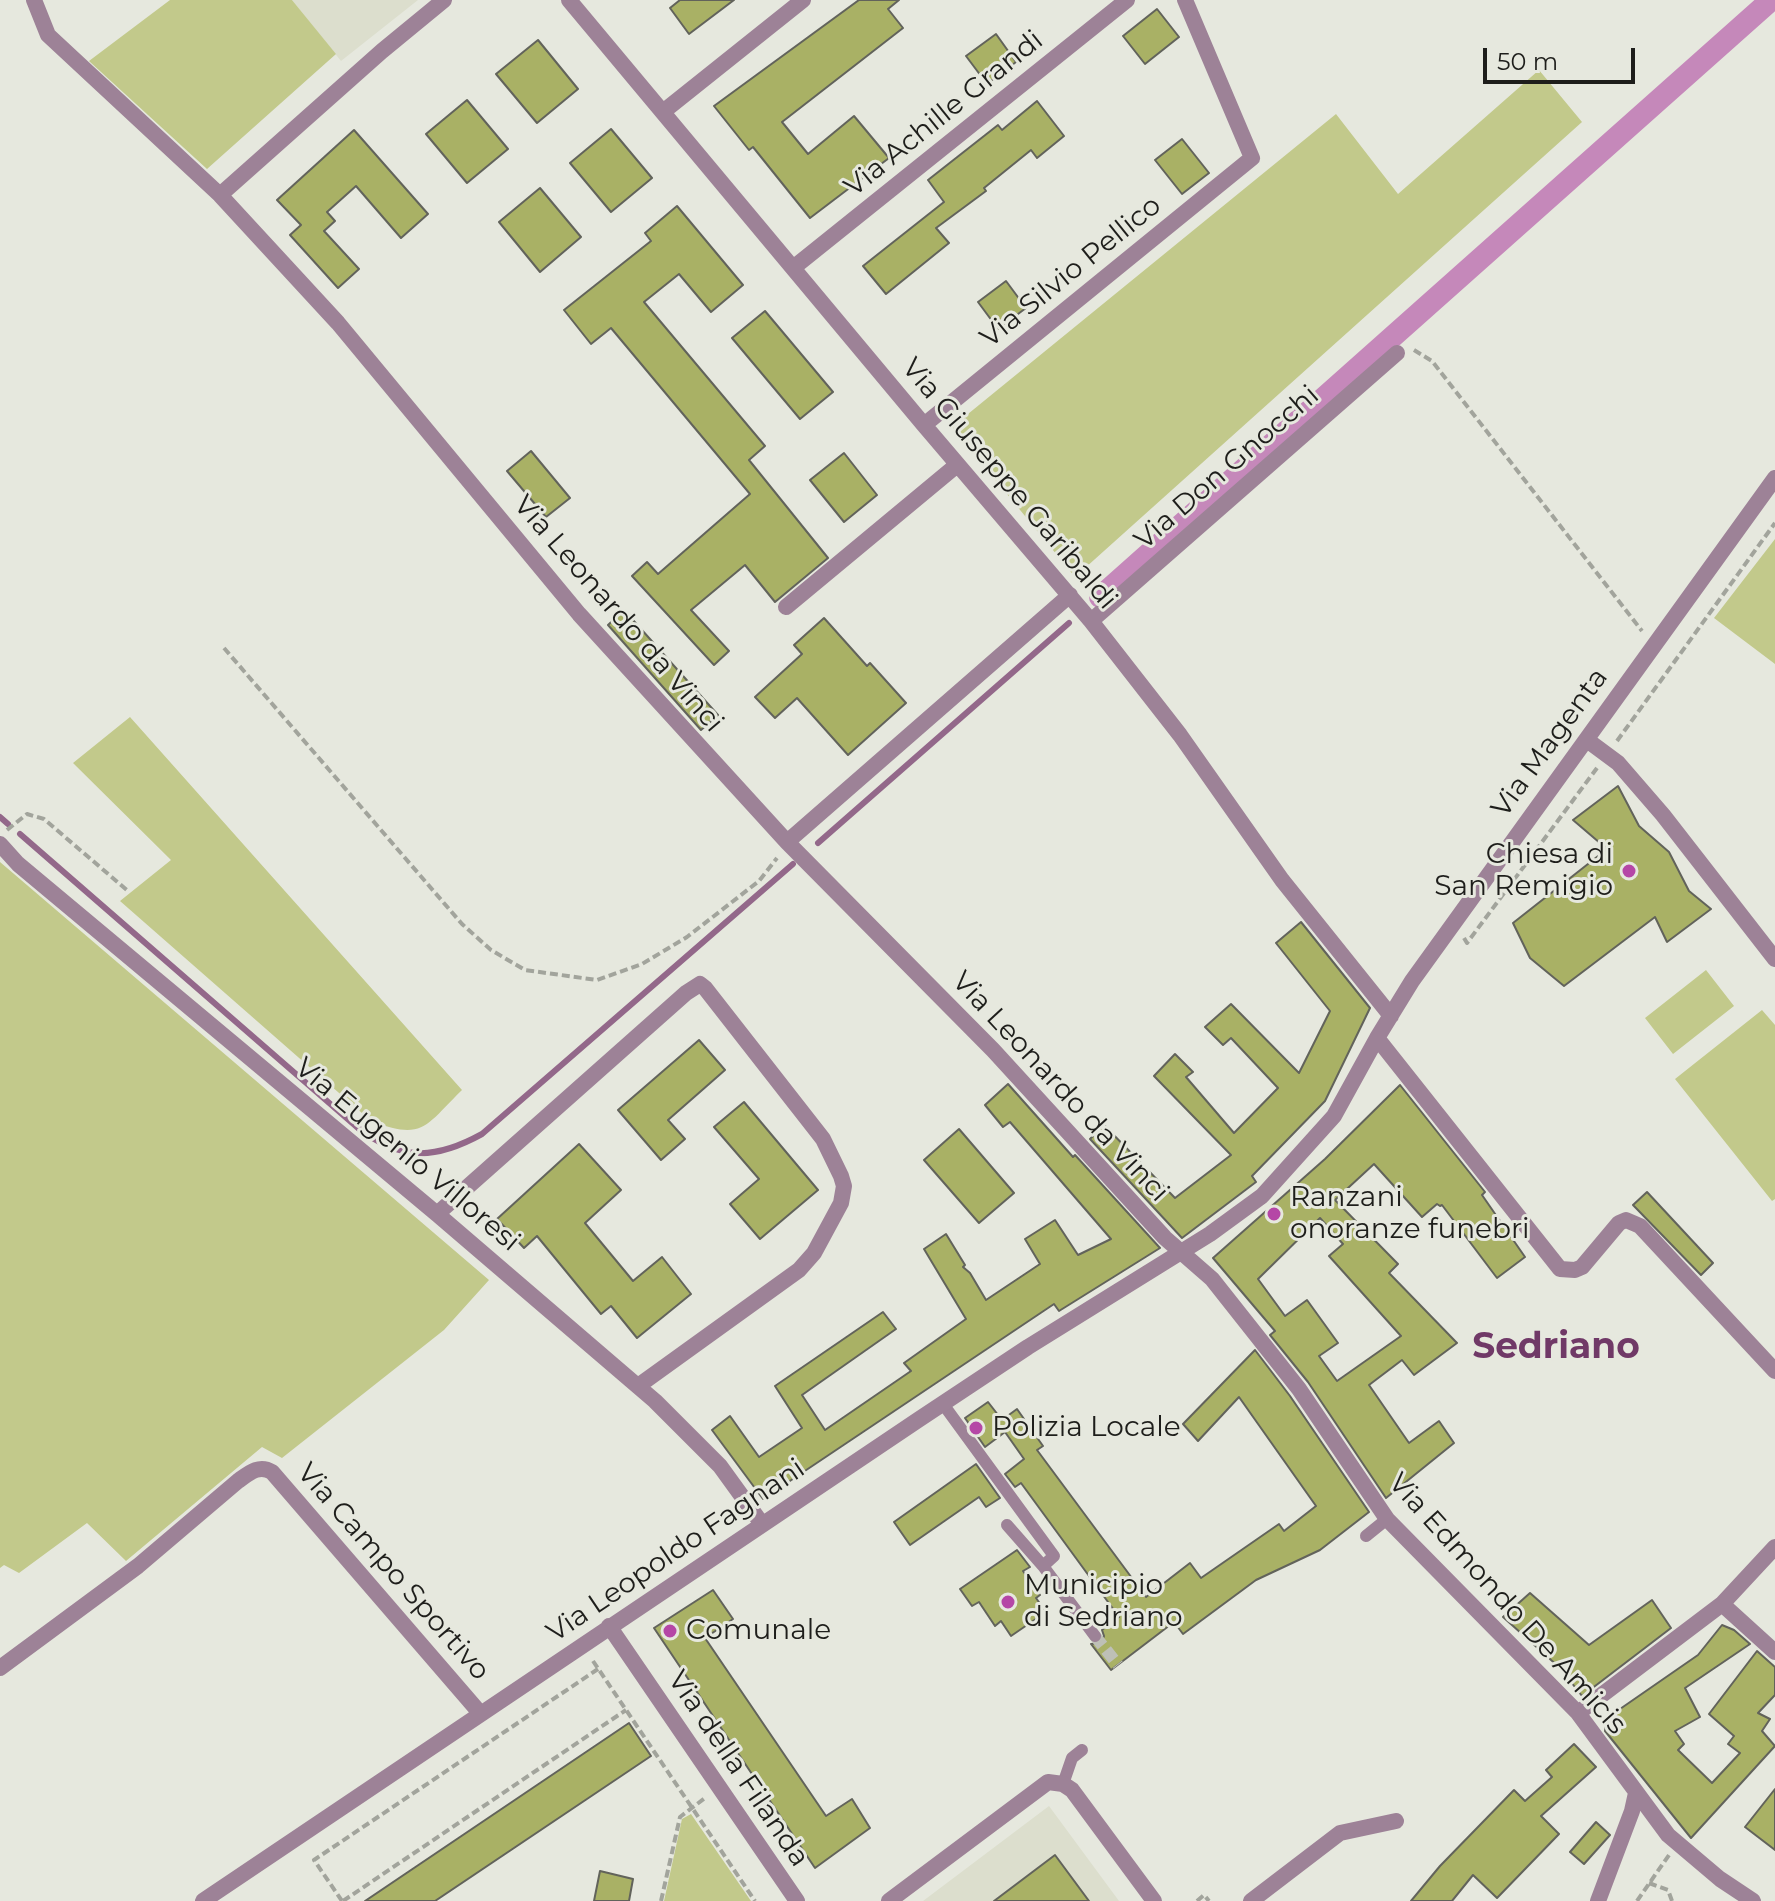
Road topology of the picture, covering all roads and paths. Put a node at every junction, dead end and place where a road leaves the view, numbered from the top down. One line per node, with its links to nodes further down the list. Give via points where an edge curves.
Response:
1 (34, 0): 8 (street, Via Leonardo da Vinci, via 48,35)
2 (444, 0): 8 (street)
3 (569, 0): 7 (street, Via Giuseppe Garibaldi)
4 (803, 0): 7 (street)
5 (1127, 0): 9 (street, Via Achille Grandi)
6 (1193, 3): 11 (street, Via Silvio Pellico, via 1252,158)
7 (664, 111): 9 (street, Via Giuseppe Garibaldi)
8 (220, 195): 23 (street, Via Leonardo da Vinci, via 338,323 579,614)
9 (793, 268): 11 (street, Via Giuseppe Garibaldi)
10 (1397, 353): 17 (street, Via Don Gnocchi); 18 (path, via 1415,351 1432,361)
11 (924, 425): 12 (street, Via Giuseppe Garibaldi)
12 (957, 465): 15 (street, Via Giuseppe Garibaldi); 16 (street)
13 (1775, 478): 18 (street, Via Magenta)
14 (1775, 523): 21 (path)
15 (1070, 595): 17 (street, Via Giuseppe Garibaldi); 23 (street)
16 (786, 607)
17 (1091, 621): 28 (street, Via Giuseppe Garibaldi, via 1282,880)
18 (1653, 646): 20 (street, Via Magenta)
19 (224, 648): 23 (path, via 462,924 525,970 597,980 642,964 687,937 759,881)
20 (1587, 740): 21 (street); 28 (street, Via Magenta)
21 (1606, 756): 26 (path); 27 (street, via 1663,815)
22 (0, 837): 25 (path, via 19,818 33,814)
23 (787, 842): 31 (street, Via Leonardo da Vinci)
24 (0, 844): 30 (street, Via Eugenio Villoresi)
25 (128, 891)
26 (1467, 943)
27 (1775, 959)
28 (1391, 1016): 29 (street, Via Magenta)
29 (1377, 1038): 31 (street, Via Magenta, via 1334,1116 1262,1196); 32 (street, via 1406,1062 1560,1269 1582,1267 1619,1223 1633,1221)
30 (437, 1214): 33 (street, Via Eugenio Villoresi); 33 (street, via 686,993 700,984 705,988 823,1139 844,1186 841,1203 799,1270)
31 (1181, 1250): 34 (street, Via Leopoldo Fagnani); 35 (street, Via Edmondo De Amicis, via 1212,1279 1299,1389)
32 (1775, 1371)
33 (638, 1386): 36 (street, Via Eugenio Villoresi, via 720,1466)
34 (943, 1404): 36 (street, Via Leopoldo Fagnani); 40 (street, via 1054,1556)
35 (1387, 1519): 38 (street); 50 (street, Via Edmondo De Amicis)
36 (762, 1524): 42 (street, Via Leopoldo Fagnani)
37 (1007, 1525): 40 (street)
38 (1366, 1536)
39 (1775, 1547): 41 (street)
40 (1043, 1566): 43 (street)
41 (1722, 1604): 45 (street); 50 (street)
42 (609, 1626): 44 (street, Via Leopoldo Fagnani); 53 (street, Via della Filanda)
43 (1095, 1636)
44 (582, 1645): 47 (path); 49 (street, Via Leopoldo Fagnani)
45 (1775, 1652)
46 (0, 1668): 49 (street, Via Campo Sportivo, via 138,1566 238,1481 263,1469 272,1472)
47 (598, 1669): 48 (path); 60 (path, via 314,1860)
48 (626, 1710): 55 (path); 60 (path)
49 (480, 1713): 59 (street, Via Leopoldo Fagnani)
50 (1573, 1716): 54 (street, Via Edmondo De Amicis)
51 (1082, 1750): 52 (street, via 1072,1758)
52 (1067, 1787): 64 (street, via 1041,1785); 65 (street)
53 (720, 1788): 55 (path); 63 (street, Via della Filanda)
54 (1636, 1793): 57 (street, Via Edmondo De Amicis); 69 (street)
55 (692, 1808): 61 (path, via 680,1817); 62 (path)
56 (1396, 1821): 68 (street, via 1340,1833)
57 (1680, 1846): 58 (path); 72 (street, Via Edmondo De Amicis)
58 (1649, 1883): 70 (path); 71 (path, via 1668,1890)
59 (203, 1901)
60 (342, 1901)
61 (661, 1901)
62 (755, 1901)
63 (797, 1901)
64 (889, 1901)
65 (1154, 1901)
66 (1197, 1901): 67 (path, via 1204,1895)
67 (1209, 1901)
68 (1251, 1901)
69 (1598, 1901)
70 (1637, 1901)
71 (1672, 1901)
72 (1753, 1901)

